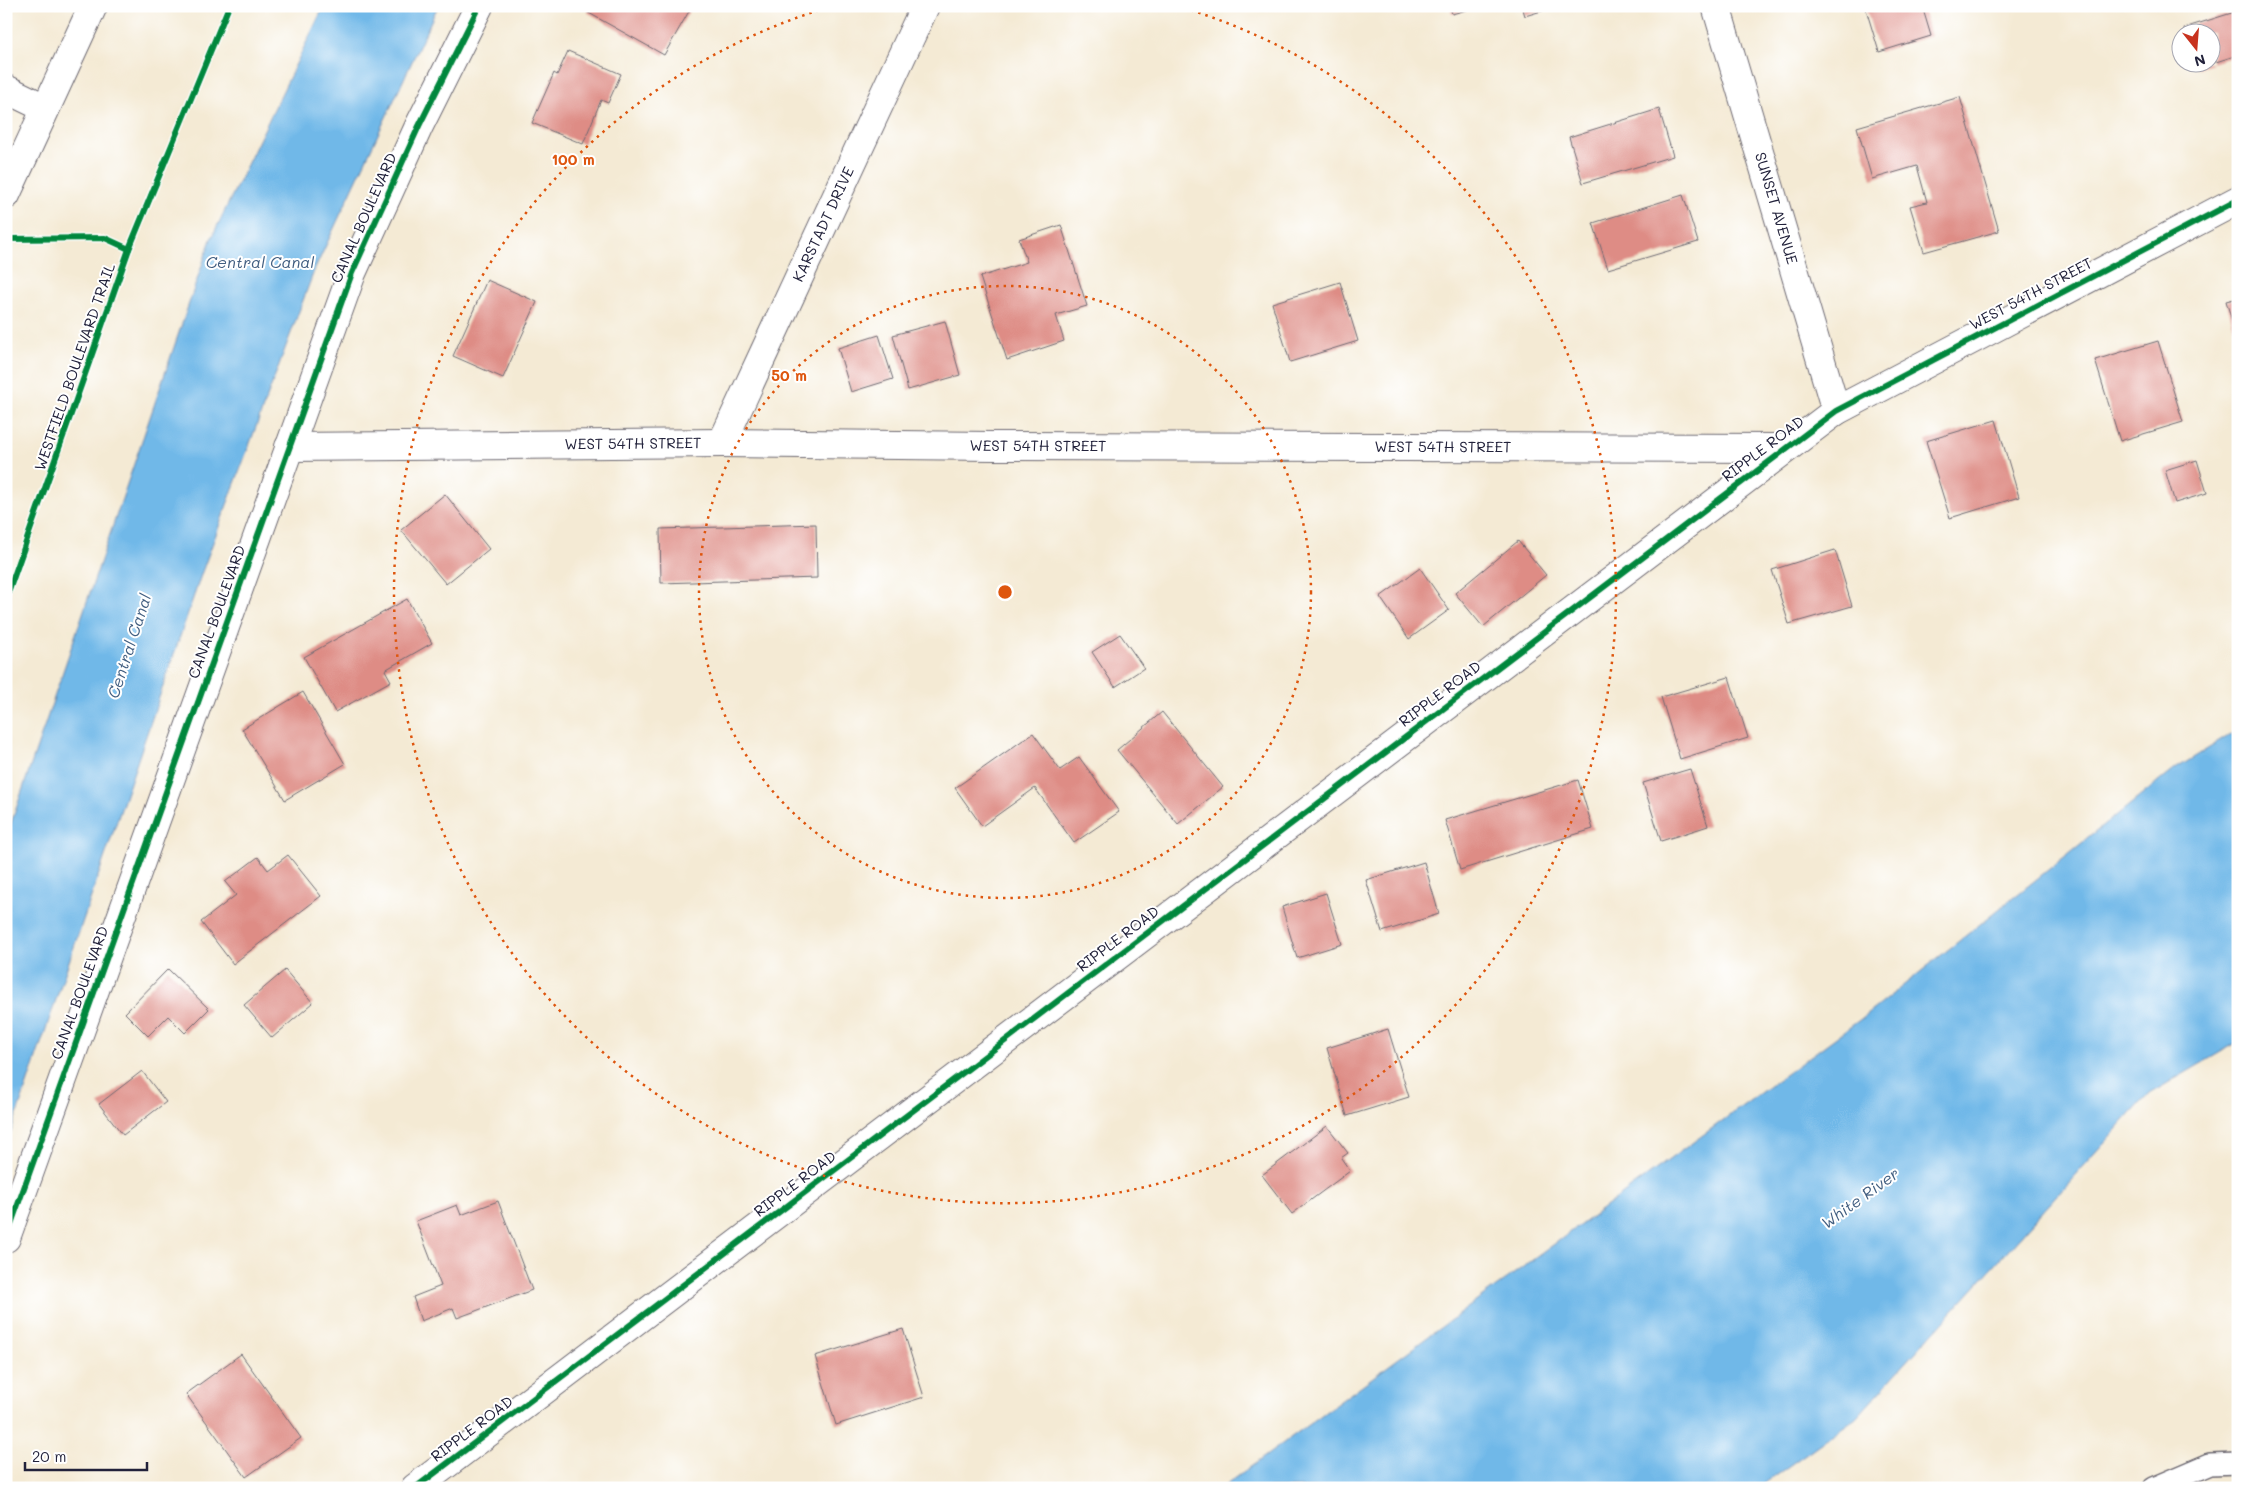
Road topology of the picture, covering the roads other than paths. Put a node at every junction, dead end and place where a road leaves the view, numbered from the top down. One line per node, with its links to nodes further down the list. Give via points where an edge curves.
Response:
1 (93, 6): 6 (street)
2 (479, 6): 11 (street, CANAL BOULEVARD, via 415,134 352,273)
3 (925, 6): 10 (street, KARSTADT DRIVE)
4 (1716, 6): 9 (street, SUNSET AVENUE)
5 (6, 89): 6 (street)
6 (45, 108): 7 (street)
7 (6, 194)
8 (2238, 200): 9 (street, WEST 54TH STREET)
9 (1836, 410): 12 (street, RIPPLE ROAD)
10 (722, 443): 11 (street, WEST 54TH STREET); 12 (street, WEST 54TH STREET)
11 (289, 447): 13 (street, CANAL BOULEVARD)
12 (1786, 448): 15 (street, RIPPLE ROAD)
13 (6, 1238)
14 (2238, 1463): 16 (lane, via 2210,1464)
15 (415, 1488)
16 (2154, 1488)

